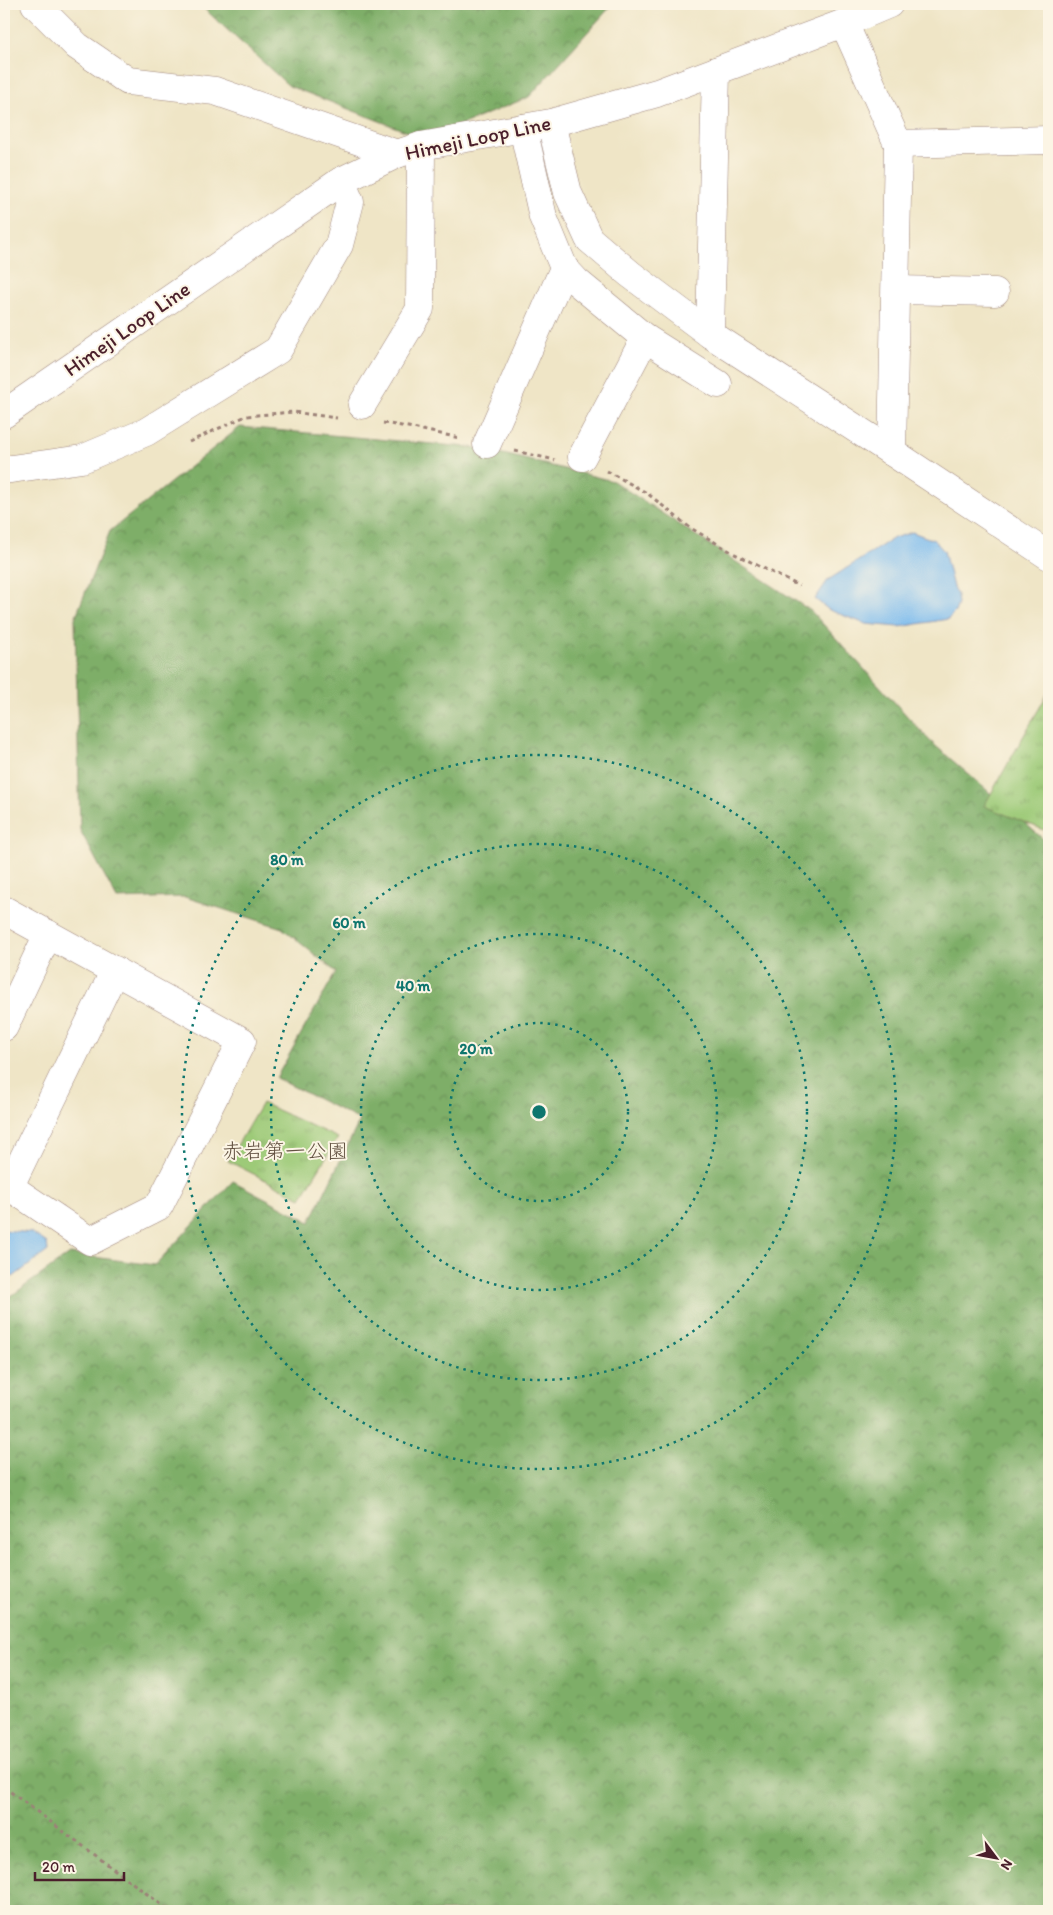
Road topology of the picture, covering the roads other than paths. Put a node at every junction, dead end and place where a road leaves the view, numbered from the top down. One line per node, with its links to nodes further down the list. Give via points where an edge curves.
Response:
1 (35, 4): 9 (street, via 77,46 128,81 215,91)
2 (889, 4): 3 (street, Himeji Loop Line)
3 (844, 23): 4 (street, Himeji Loop Line); 8 (street)
4 (716, 71): 5 (street, Himeji Loop Line, via 657,93); 14 (street)
5 (551, 123): 6 (street, Himeji Loop Line); 14 (street, via 568,193 588,239)
6 (522, 128): 9 (street, Himeji Loop Line); 11 (street, via 543,217)
7 (1049, 140): 8 (street)
8 (898, 144): 12 (street)
9 (409, 150): 10 (street, Himeji Loop Line); 17 (street, via 420,310)
10 (341, 181): 18 (street, Himeji Loop Line); 22 (street, via 350,202 339,245 278,350 146,432 82,459)
11 (564, 268): 15 (street); 19 (street)
12 (896, 290): 13 (street); 20 (street)
13 (995, 292)
14 (710, 334): 20 (street)
15 (645, 338): 16 (street); 21 (street)
16 (718, 384)
17 (362, 405)
18 (4, 414)
19 (488, 444)
20 (892, 452): 23 (street)
21 (582, 457)
22 (4, 470)
23 (1049, 556)
24 (4, 910): 25 (street)
25 (48, 934): 26 (street); 27 (street)
26 (115, 970): 28 (street); 28 (street, via 242,1041 160,1206 90,1241)
27 (4, 1027)
28 (6, 1185)

